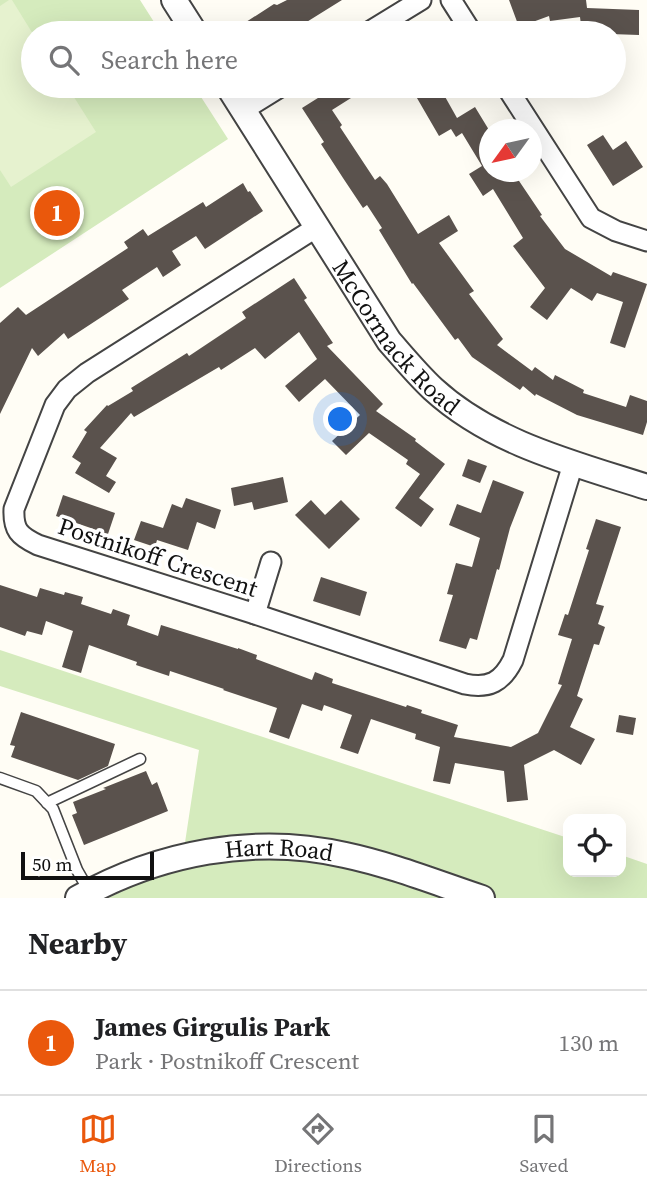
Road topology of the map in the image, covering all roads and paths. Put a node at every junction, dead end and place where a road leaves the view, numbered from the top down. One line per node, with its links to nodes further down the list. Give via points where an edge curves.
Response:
1 (174, 0): 4 (street)
2 (421, 0): 5 (street)
3 (451, 0): 6 (street)
4 (187, 21)
5 (387, 21)
6 (464, 21)
7 (236, 98): 10 (street, McCormack Road)
8 (262, 98): 10 (street)
9 (514, 98): 12 (street, via 591,218)
10 (243, 110): 11 (street, McCormack Road)
11 (317, 227): 13 (street, McCormack Road, via 389,341 434,390 501,435); 16 (street, Postnikoff Crescent, via 67,389 55,405 14,509 18,533 38,545)
12 (647, 241)
13 (573, 464): 14 (street, McCormack Road); 16 (street, Postnikoff Crescent, via 513,660 500,679 489,685 465,684)
14 (647, 487)
15 (271, 562): 16 (street)
16 (256, 614)
17 (141, 759): 19 (lane)
18 (0, 778): 19 (lane, via 36,791)
19 (47, 803): 20 (lane, via 78,870)
20 (84, 895): 21 (street, Hart Road, via 154,864 213,850 262,847 342,854)
21 (482, 898)

